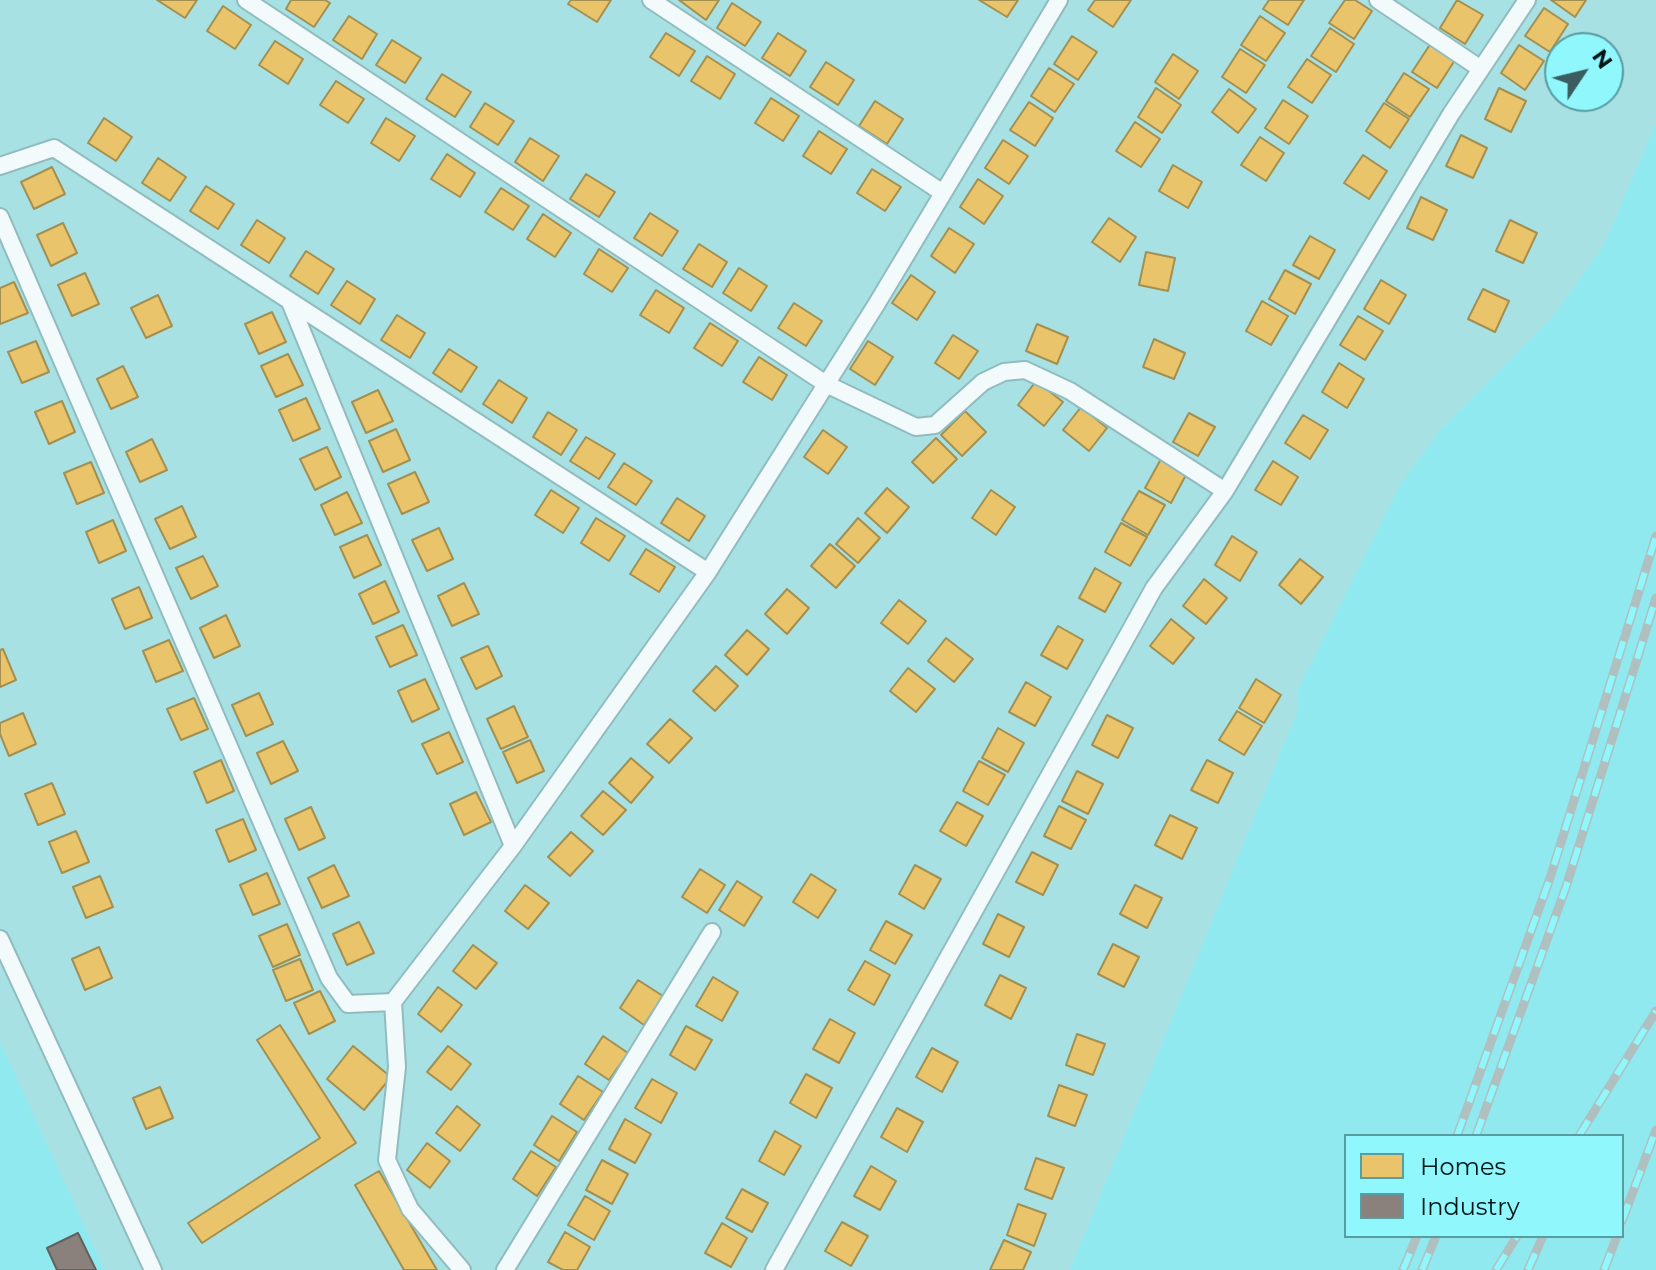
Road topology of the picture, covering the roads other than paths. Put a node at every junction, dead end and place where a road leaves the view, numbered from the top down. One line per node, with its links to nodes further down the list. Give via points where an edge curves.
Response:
1 (246, 0): 11 (street)
2 (651, 0): 8 (street)
3 (1059, 0): 8 (street)
4 (1378, 0): 6 (street)
5 (1527, 0): 6 (street)
6 (1481, 69): 12 (street)
7 (0, 166): 10 (street, via 54,148)
8 (943, 193): 11 (street)
9 (0, 217): 17 (street, via 329,978 348,1004)
10 (290, 302): 13 (street); 14 (street)
11 (826, 384): 12 (street, via 916,427 935,425 983,382 1025,370 1070,391); 13 (street)
12 (1225, 491): 21 (street, via 1154,588)
13 (708, 572): 14 (street)
14 (513, 846): 17 (street)
15 (712, 932): 20 (street)
16 (0, 939): 18 (street)
17 (393, 1002): 19 (street, via 397,1067 387,1160 410,1209)
18 (153, 1270)
19 (462, 1270)
20 (505, 1270)
21 (774, 1270)

